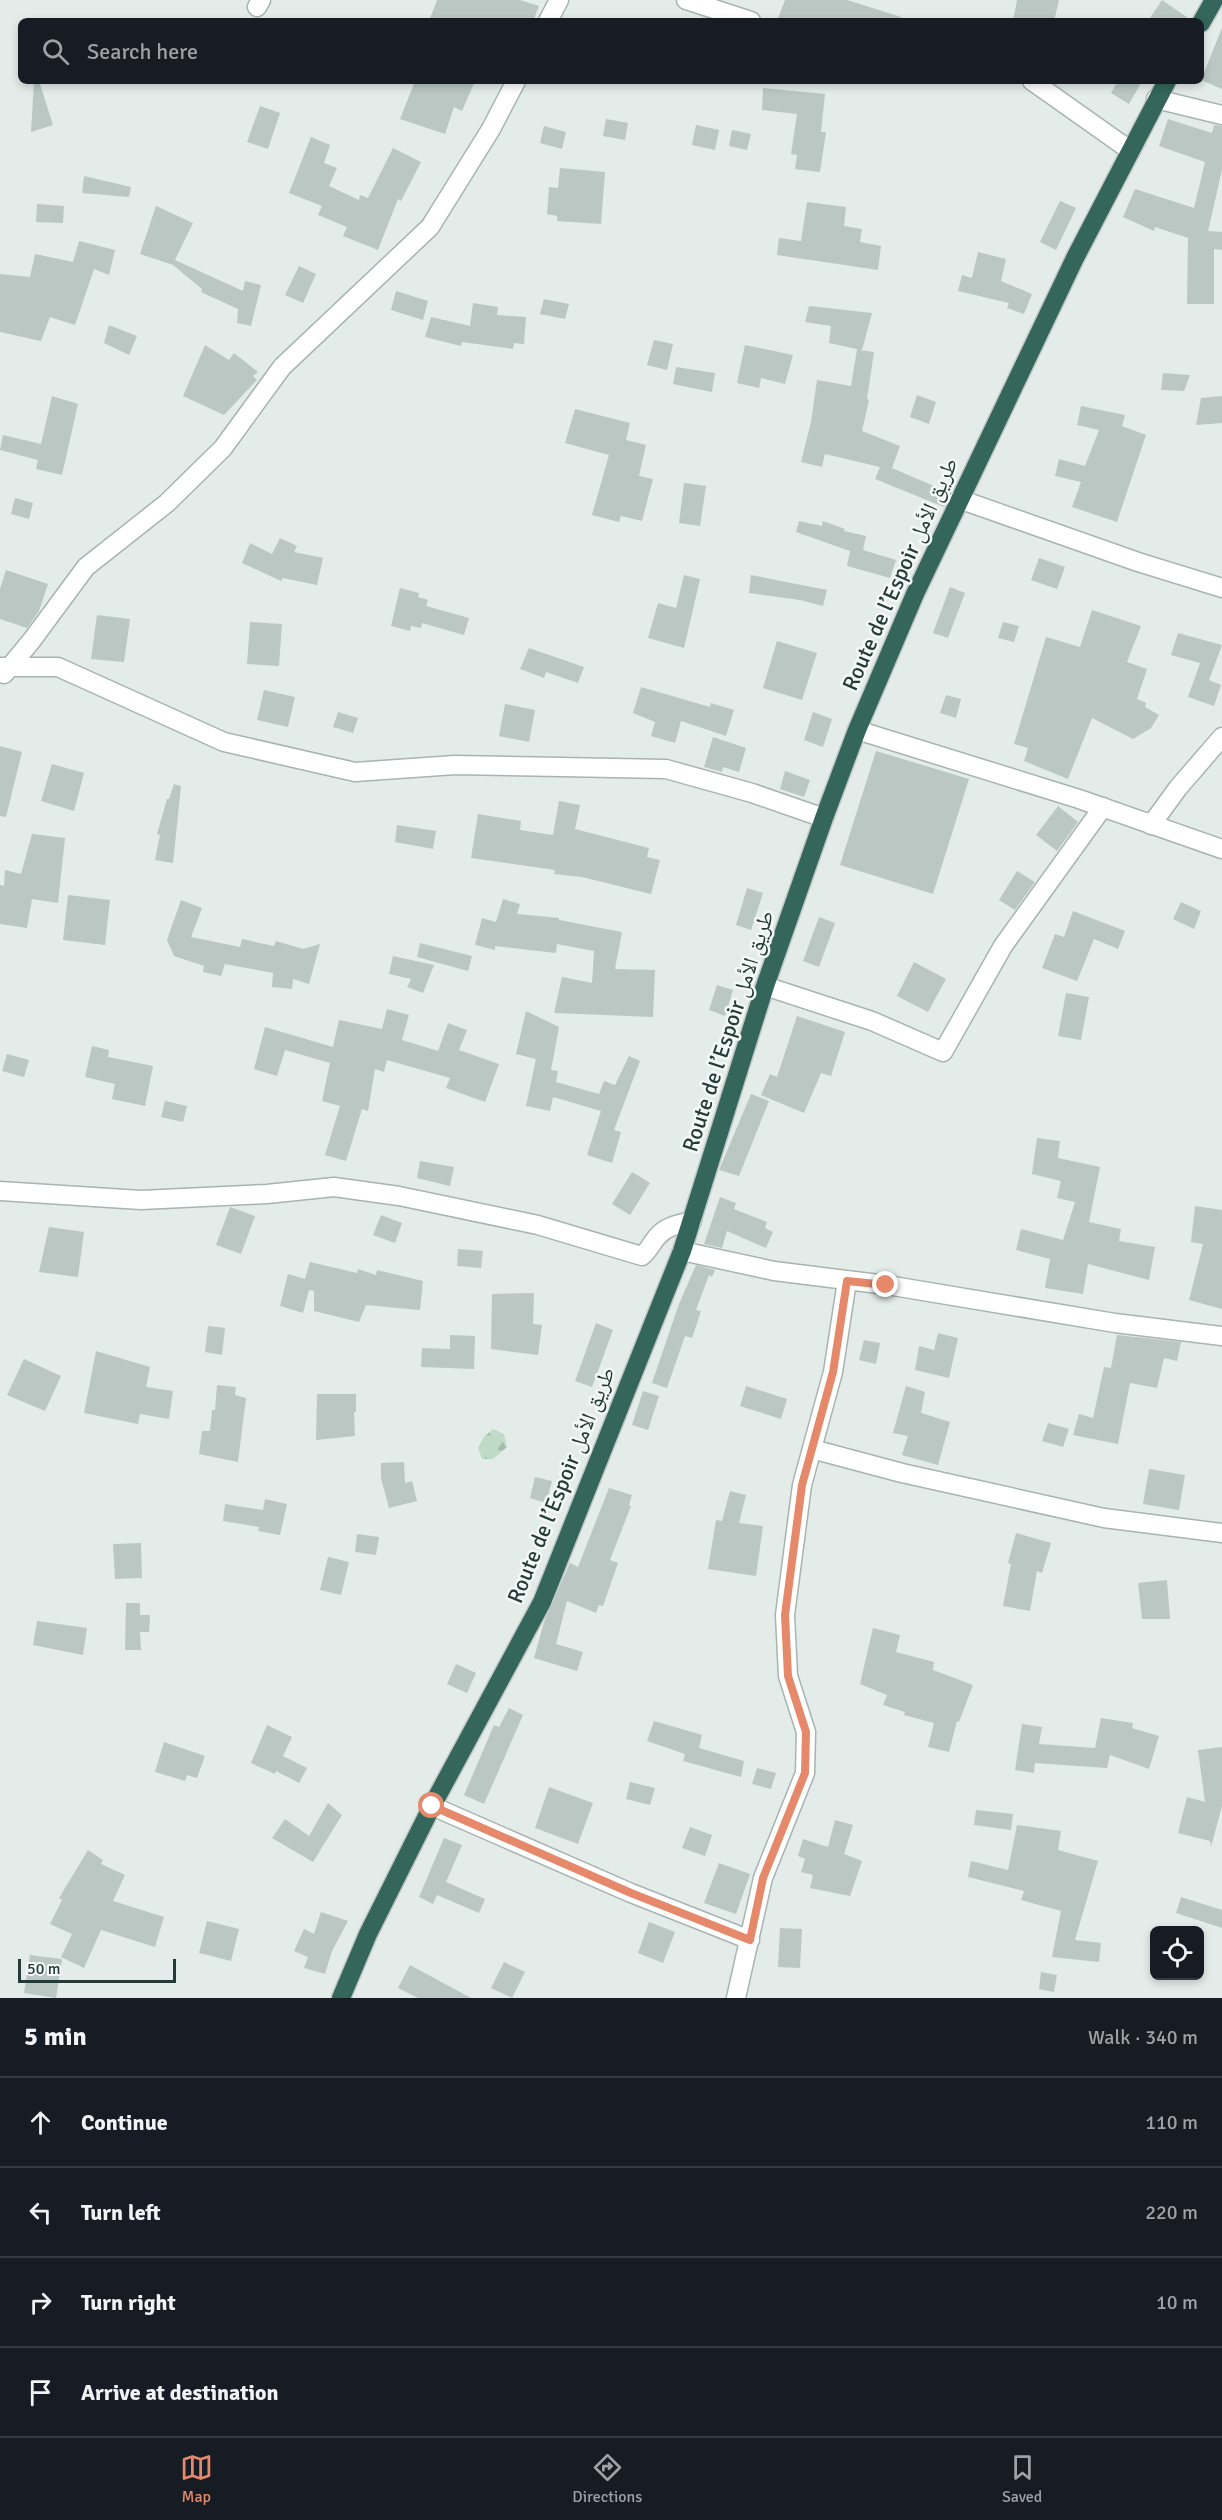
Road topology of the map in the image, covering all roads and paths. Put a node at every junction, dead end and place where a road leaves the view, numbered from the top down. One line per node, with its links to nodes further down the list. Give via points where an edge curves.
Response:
1 (559, 0): 4 (street)
2 (686, 0): 5 (street)
3 (1214, 0): 6 (highway)
4 (550, 18)
5 (742, 18)
6 (1204, 18)
7 (514, 84): 15 (street, via 430,227 282,367 223,448 167,503 86,567)
8 (1036, 84): 12 (street)
9 (1165, 84): 10 (highway, Route de l’Espoir طريق الأمل)
10 (1156, 99): 11 (street); 12 (highway, Route de l’Espoir طريق الأمل)
11 (1222, 115)
12 (1131, 151): 13 (highway, Route de l’Espoir طريق الأمل)
13 (959, 499): 14 (street); 16 (highway, Route de l’Espoir طريق الأمل)
14 (1222, 588)
15 (3, 671): 19 (street, via 58,667 224,742 355,772 455,765 666,769)
16 (857, 730): 18 (street); 19 (highway, Route de l’Espoir طريق الأمل)
17 (1222, 737): 20 (street)
18 (1103, 807): 20 (street); 22 (street, via 1003,946 943,1052 872,1021)
19 (824, 818): 22 (highway, Route de l’Espoir طريق الأمل)
20 (1151, 825): 21 (street)
21 (1222, 849)
22 (765, 986): 24 (highway, Route de l’Espoir طريق الأمل)
23 (0, 1191): 24 (street, via 141,1200 334,1187 399,1196 538,1225 642,1256 657,1236 672,1225)
24 (692, 1221): 25 (highway, Route de l’Espoir طريق الأمل)
25 (682, 1251): 26 (street, via 774,1271); 30 (highway, Route de l’Espoir طريق الأمل, via 542,1602)
26 (847, 1281): 27 (street); 28 (street, via 833,1372)
27 (1222, 1336)
28 (812, 1449): 29 (street, via 1104,1518); 31 (street, via 802,1485 785,1615 788,1676 806,1732 805,1773 763,1878)
29 (1222, 1533)
30 (432, 1806): 31 (street); 32 (highway, Route de l’Espoir طريق الأمل, via 368,1934)
31 (750, 1940): 33 (street)
32 (341, 1998)
33 (736, 1998)

